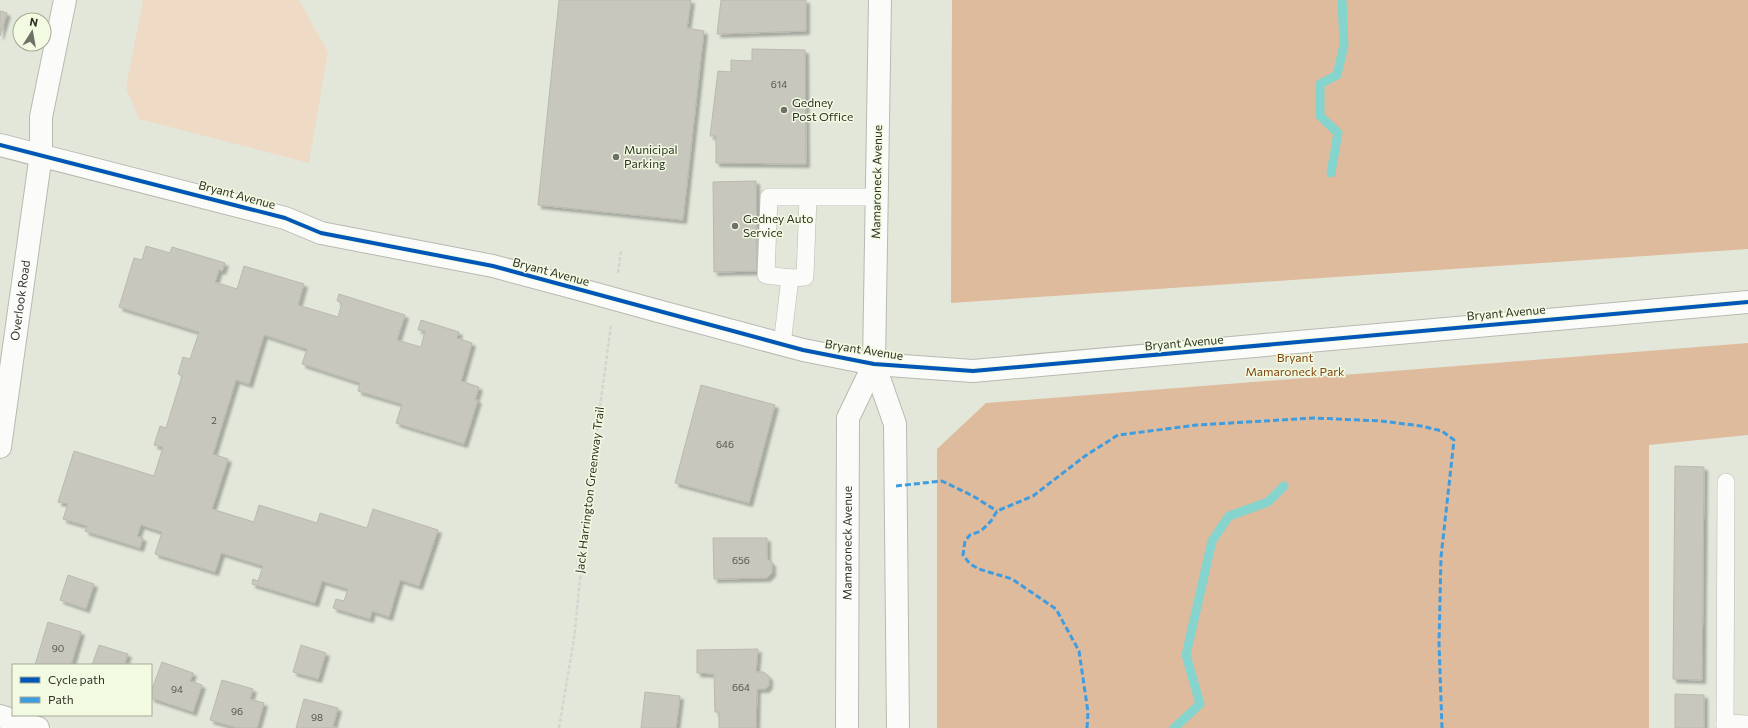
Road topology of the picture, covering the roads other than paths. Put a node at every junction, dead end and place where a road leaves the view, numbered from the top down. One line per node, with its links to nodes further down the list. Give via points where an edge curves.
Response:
1 (65, 0): 4 (street, Overlook Road, via 41,117)
2 (880, 0): 5 (street, Mamaroneck Avenue)
3 (0, 145): 4 (street, Bryant Avenue)
4 (41, 154): 9 (street, Bryant Avenue, bridge, via 285,218 321,232 493,266); 11 (street, Overlook Road)
5 (876, 197): 6 (lane); 10 (street, Mamaroneck Avenue)
6 (808, 198): 7 (lane, via 805,277); 7 (lane, via 769,196 766,275)
7 (790, 278): 9 (lane)
8 (1748, 302): 10 (street, Bryant Avenue, via 973,371)
9 (782, 345): 10 (street, Bryant Avenue)
10 (874, 364): 17 (street, Mamaroneck Avenue, via 848,418); 18 (street, Mamaroneck Avenue, via 895,424)
11 (0, 447)
12 (1726, 482): 15 (lane)
13 (0, 716): 16 (street)
14 (1748, 724): 15 (lane)
15 (1725, 725)
16 (38, 728)
17 (847, 728)
18 (898, 728)

